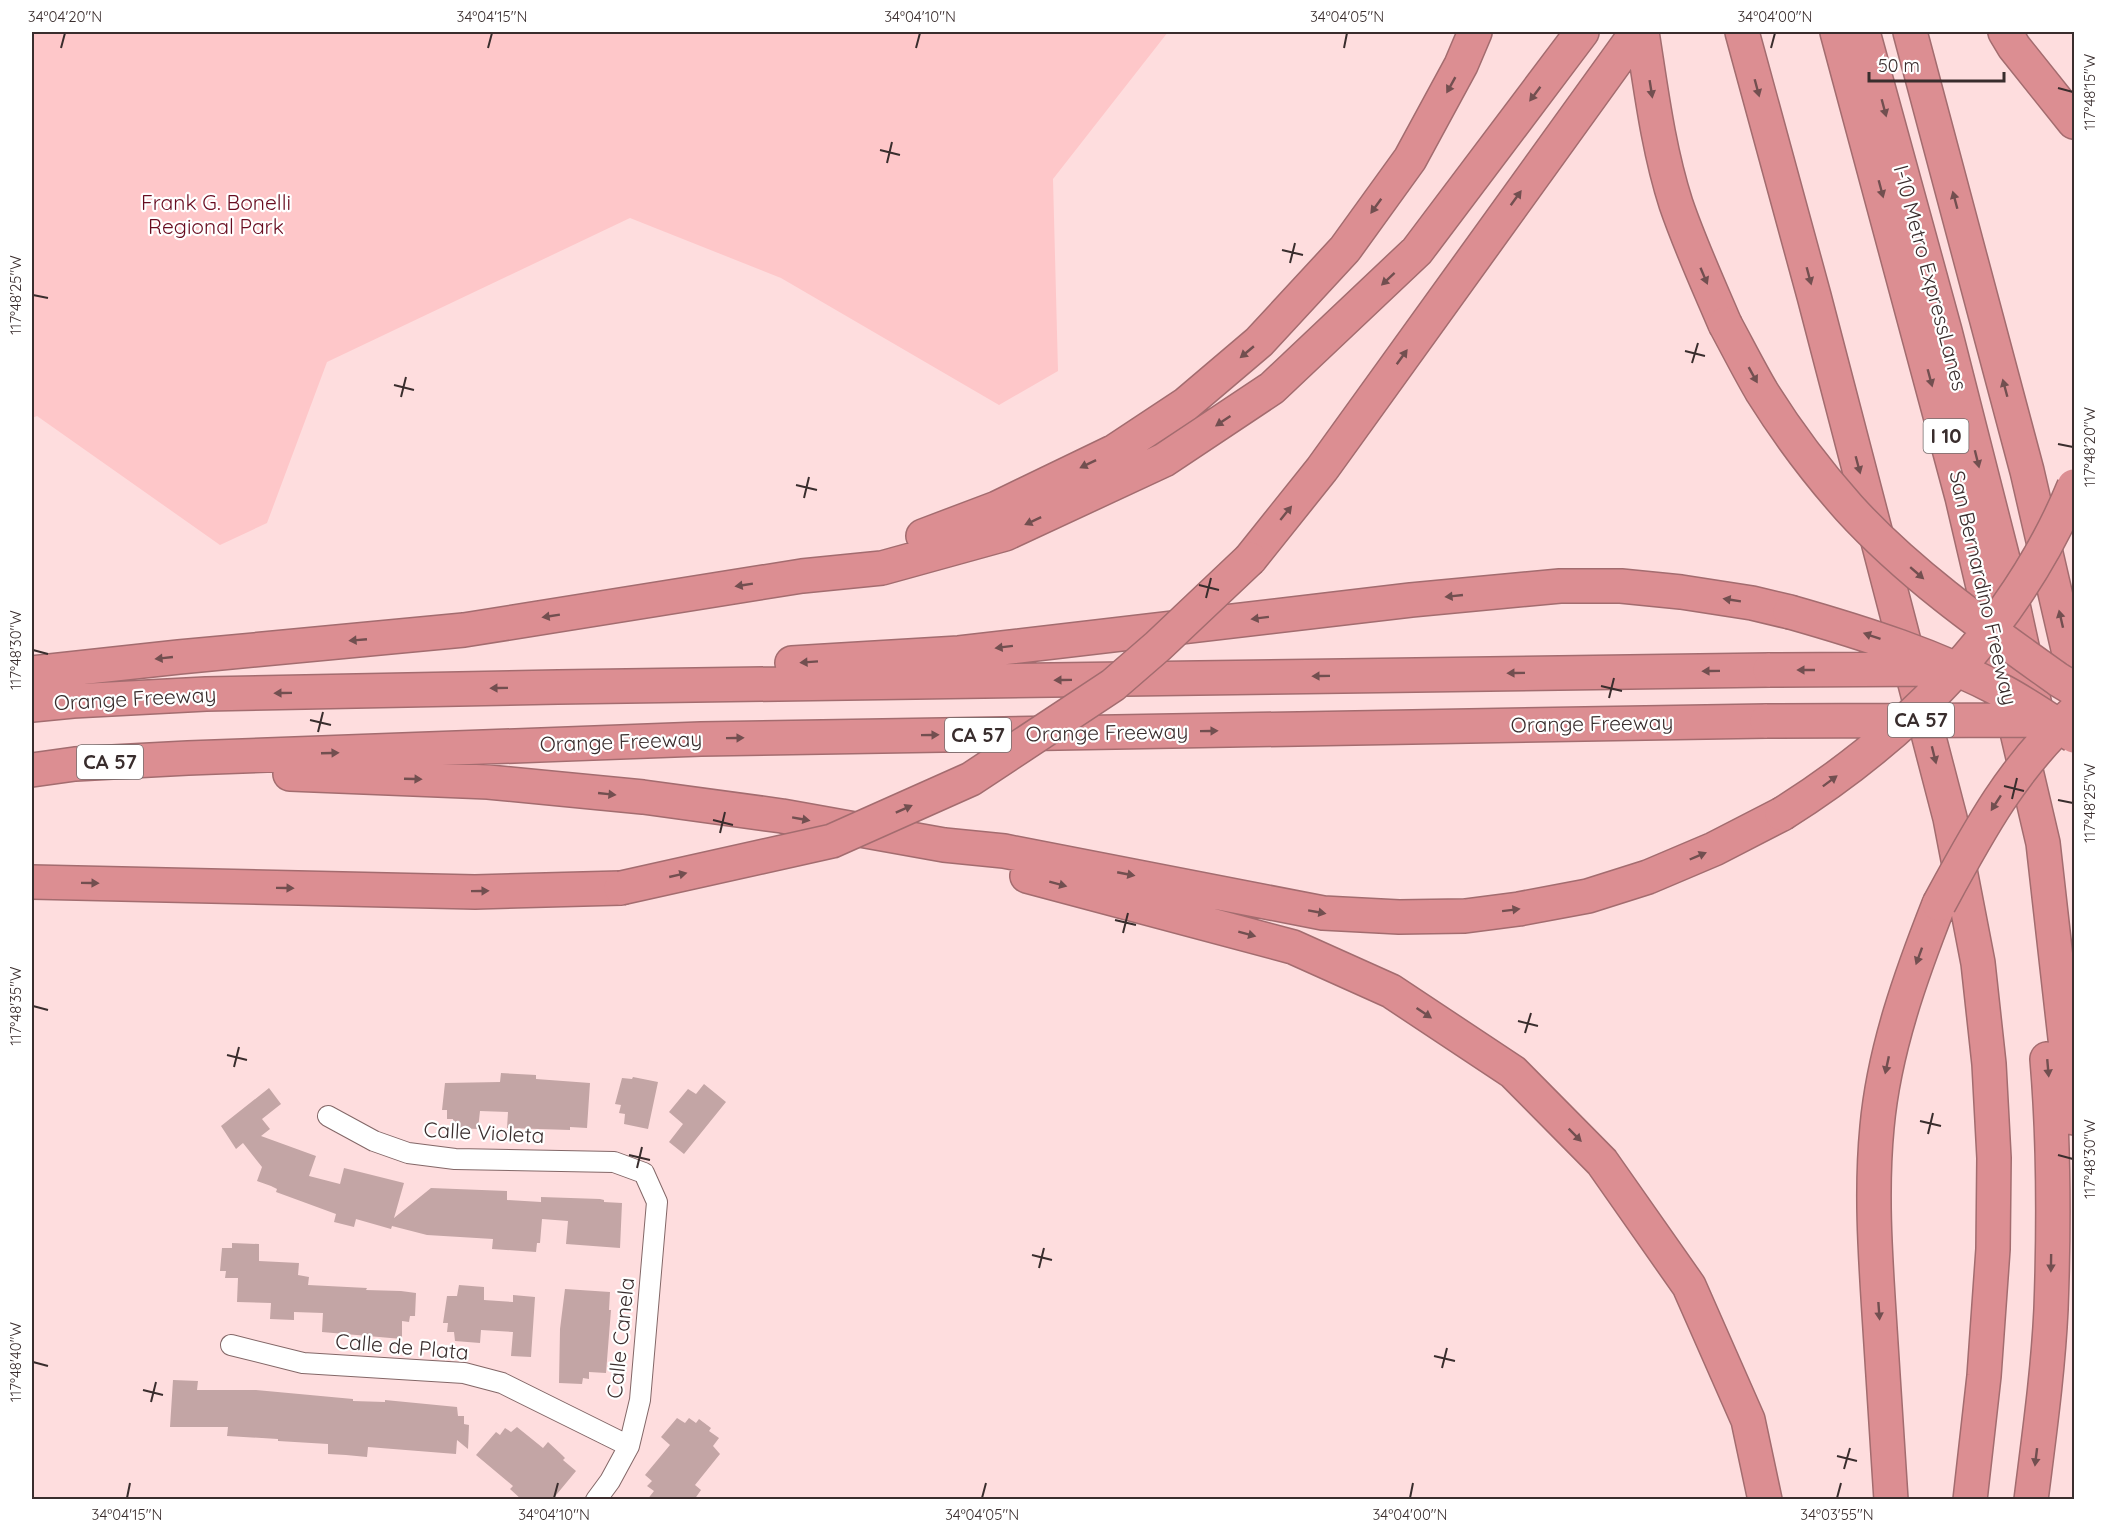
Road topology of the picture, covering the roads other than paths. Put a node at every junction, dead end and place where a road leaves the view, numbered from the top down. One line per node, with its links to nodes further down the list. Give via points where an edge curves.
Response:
1 (1475, 32): 12 (highway, one-way to 12, via 1410,159 1345,249 1259,342 1186,404 1116,451 997,508)
2 (1637, 32): 26 (highway, one-way to 2, bridge, via 476,892 621,888 832,841 970,779 1113,685 1250,559 1322,469)
3 (1642, 32): 17 (highway, one-way to 17, bridge, via 1656,124 1676,202 1725,324 1762,392 1850,508 1914,570 1964,611)
4 (1742, 32): 36 (highway, one-way to 36, via 1950,818 1978,963 1994,1158 1993,1249)
5 (1838, 32): 24 (highway, San Bernardino Freeway / I 10, one-way to 24, via 1962,497)
6 (1863, 32): 27 (highway, I-10 Metro ExpressLanes, one-way to 27, via 2003,559 2056,804)
7 (1910, 32): 15 (highway, one-way to 7, via 2026,471)
8 (2005, 32): 10 (highway)
9 (1576, 39): 12 (highway, one-way to 12, via 1417,251 1272,388 1164,460 1005,534 882,568)
10 (2074, 122)
11 (2074, 486): 25 (highway, one-way to 11, bridge, via 1004,851 1323,913 1399,917 1465,916 1519,909 1588,896 1648,877 1782,814 1919,710 1954,675 2030,573)
12 (802, 576): 14 (highway, one-way to 14, via 464,630)
13 (2074, 668): 16 (highway, Orange Freeway, one-way to 16, bridge)
14 (32, 674)
15 (2074, 675)
16 (558, 687): 18 (highway, Orange Freeway, one-way to 18, via 206,694); 21 (highway, one-way to 16, bridge, via 2005,692 1915,650 1859,631 1752,603 1621,586 1560,586 959,652 797,663)
17 (2074, 689)
18 (32, 705)
19 (2074, 711): 35 (highway, one-way to 35, bridge, via 2047,737 1998,799 1939,904 1919,955 1886,1067 1873,1189)
20 (2074, 720): 22 (highway, Orange Freeway / CA 57, one-way to 20, bridge, via 713,739 1767,721)
21 (2074, 736)
22 (188, 758): 23 (highway, Orange Freeway / CA 57); 25 (highway, one-way to 25, via 263,772 488,782 643,797 782,816)
23 (32, 770)
24 (2043, 843): 29 (highway, San Bernardino Freeway / I 10); 37 (highway, one-way to 37, via 2032,911 2049,1078 2051,1310)
25 (944, 845): 34 (highway, one-way to 34, via 1006,870 1293,947 1391,991 1513,1072 1602,1161 1689,1286 1748,1420)
26 (32, 882)
27 (2074, 914)
28 (328, 1116): 30 (street, Calle Violeta, via 408,1154 614,1162)
29 (2074, 1118)
30 (644, 1173): 32 (street, Calle Canela, via 657,1202 640,1400)
31 (231, 1345): 32 (street, Calle de Plata, via 303,1363 464,1373 502,1383)
32 (628, 1446): 33 (street, Calle Canela)
33 (596, 1500)
34 (1765, 1500)
35 (1891, 1500)
36 (1971, 1500)
37 (2031, 1500)

